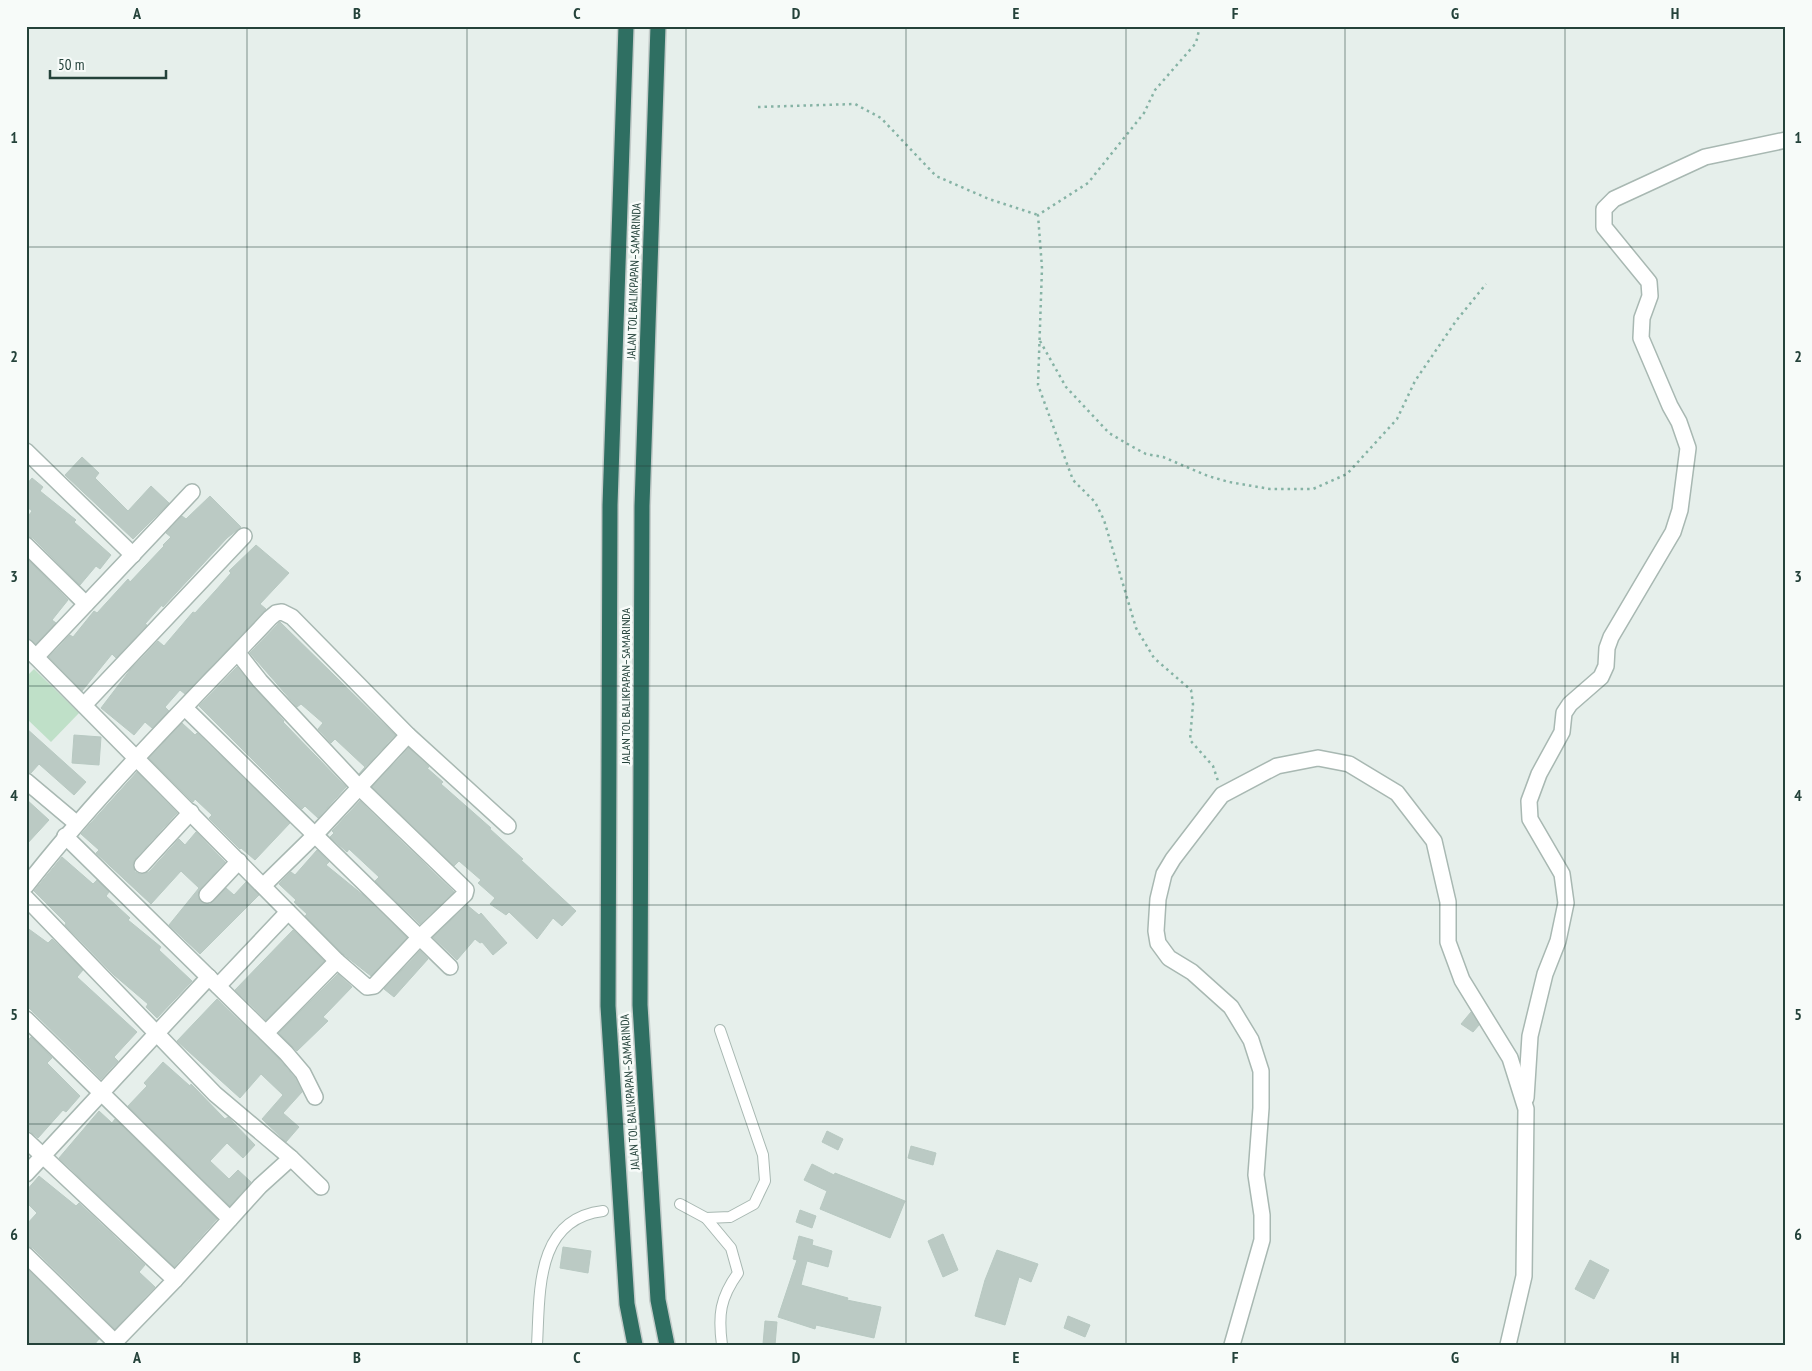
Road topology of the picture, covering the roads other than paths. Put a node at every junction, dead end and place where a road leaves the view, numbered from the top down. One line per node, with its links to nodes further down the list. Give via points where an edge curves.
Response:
1 (626, 26): 54 (highway, JALAN TOL BALIKPAPAN–SAMARINDA, via 610,505 608,1006 627,1304)
2 (658, 26): 55 (highway, JALAN TOL BALIKPAPAN–SAMARINDA, via 642,506 640,1005 658,1300)
3 (1786, 140): 40 (street, via 1705,157 1614,199 1604,209 1604,227 1649,282 1650,296 1640,329 1641,338 1682,428 1688,461 1673,532 1606,648 1606,666 1601,677 1564,713 1562,732 1539,774 1529,801 1530,819 1562,874 1566,903 1530,1036)
4 (26, 451): 8 (street)
5 (192, 492): 8 (street)
6 (244, 536): 12 (street)
7 (26, 545): 9 (street)
8 (133, 555): 9 (street)
9 (86, 604): 10 (street)
10 (31, 652): 12 (street)
11 (238, 653): 13 (street); 14 (street, via 276,613 286,613); 17 (street, via 260,681)
12 (84, 706): 15 (street)
13 (185, 708): 15 (street); 22 (street)
14 (408, 735): 17 (street); 20 (street)
15 (136, 758): 18 (street); 19 (street)
16 (26, 781): 19 (street)
17 (359, 786): 22 (street); 30 (street, via 466,890)
18 (191, 812): 23 (street); 24 (street)
19 (76, 823): 21 (street)
20 (508, 826)
21 (65, 836): 26 (street); 33 (street)
22 (314, 836): 25 (street); 30 (street)
23 (239, 861): 25 (street); 27 (street)
24 (142, 865)
25 (264, 885): 29 (street)
26 (26, 886)
27 (207, 895)
28 (26, 898): 37 (street)
29 (288, 912): 31 (street); 33 (street)
30 (419, 938): 31 (street, via 374,986 367,987); 32 (street)
31 (337, 961): 36 (street)
32 (450, 967)
33 (214, 982): 36 (street); 37 (street)
34 (26, 1019): 38 (street)
35 (720, 1030): 48 (lane, via 763,1155 765,1181 754,1204 730,1217)
36 (266, 1033): 39 (street, via 303,1073)
37 (157, 1035): 38 (street); 43 (street, via 215,1094)
38 (101, 1094): 42 (street); 49 (street)
39 (315, 1097)
40 (1526, 1109): 57 (street, via 1510,1058 1462,980 1448,942 1448,902 1434,841 1397,792 1350,764 1318,758 1277,766 1222,795 1164,874 1156,930 1158,943 1169,958 1192,972 1231,1007 1251,1040 1260,1071 1256,1175 1262,1240); 58 (street, via 1524,1276)
41 (26, 1140): 42 (street)
42 (44, 1157): 44 (street); 51 (street)
43 (291, 1158): 45 (street); 49 (street)
44 (26, 1174)
45 (321, 1187)
46 (680, 1204): 48 (lane)
47 (603, 1211): 53 (lane, via 586,1213 565,1225 548,1251 540,1284)
48 (706, 1218): 56 (lane, via 731,1248 738,1273 727,1289 719,1321)
49 (230, 1219): 51 (street)
50 (26, 1255): 52 (street)
51 (174, 1280): 52 (street)
52 (114, 1343)
53 (537, 1345)
54 (635, 1345)
55 (667, 1345)
56 (722, 1345)
57 (1232, 1345)
58 (1508, 1345)

